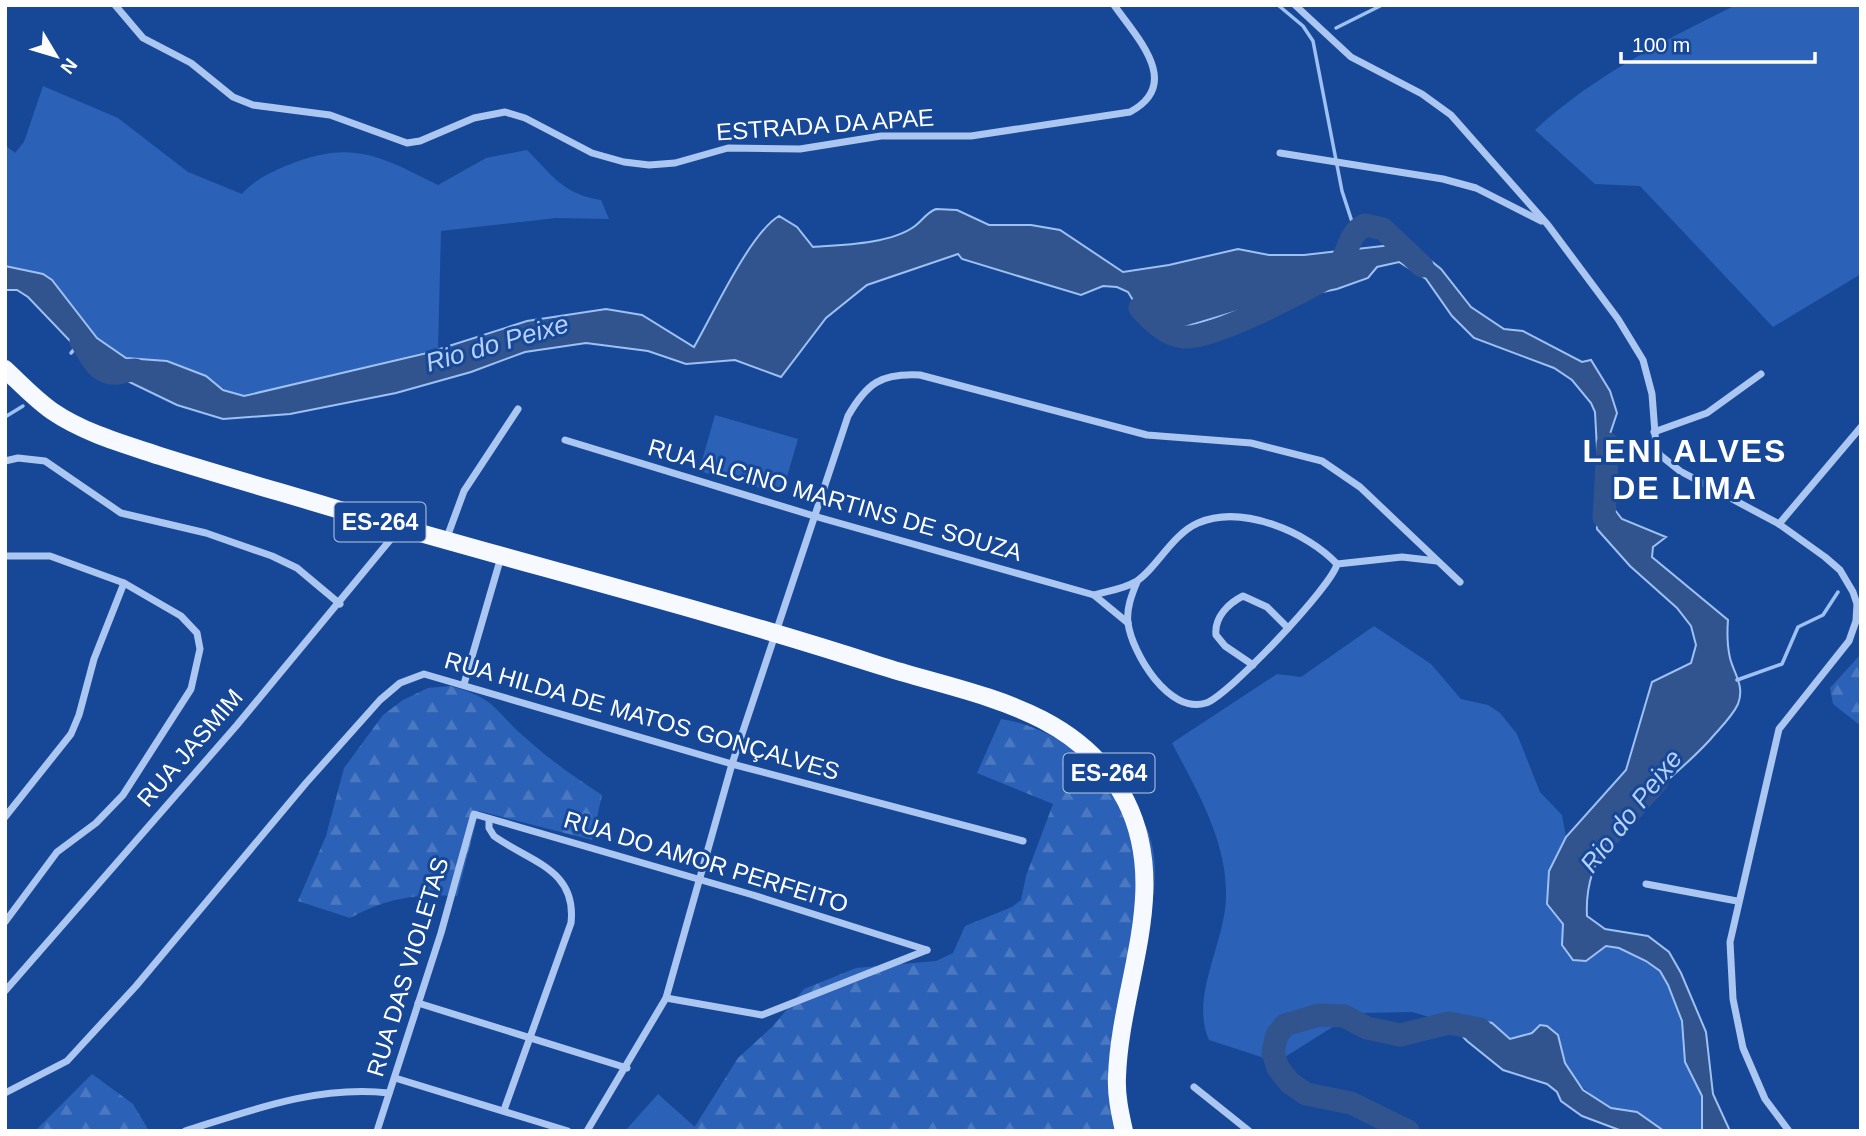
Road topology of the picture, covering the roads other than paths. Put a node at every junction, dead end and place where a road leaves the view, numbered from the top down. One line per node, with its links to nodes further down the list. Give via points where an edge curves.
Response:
1 (115, 5): 2 (street, ESTRADA DA APAE, via 143,38 191,64 239,101 330,115 407,143 474,118 505,112 592,153 649,165 675,163 728,148 800,149 881,136 971,136 1130,111 1147,101 1156,75)
2 (1114, 5)
3 (1295, 5): 5 (street, via 1351,57 1422,94 1451,115)
4 (1280, 153): 5 (street, via 1476,188)
5 (1548, 225): 10 (street, via 1643,360 1652,394)
6 (5, 369): 15 (main road, ES-264, via 51,410 95,433)
7 (1761, 374): 10 (street, via 1707,413)
8 (518, 409): 16 (street, via 464,491)
9 (1861, 427): 14 (street)
10 (1654, 432): 14 (street, via 1660,455 1671,465)
11 (565, 440): 13 (street, RUA ALCINO MARTINS DE SOUZA)
12 (5, 461): 25 (street, via 45,461 121,513 206,533 272,556 297,568)
13 (814, 516): 19 (street, via 848,416 860,395 893,374 920,375 1147,435 1251,443 1322,461 1360,486); 24 (street, RUA ALCINO MARTINS DE SOUZA); 28 (street)
14 (1779, 524): 38 (street, via 1840,570 1857,604 1856,621 1837,658 1779,729)
15 (401, 528): 16 (main road, ES-264); 25 (street, RUA JASMIM)
16 (445, 540): 17 (main road, ES-264)
17 (502, 555): 28 (main road, ES-264); 30 (street)
18 (5, 556): 23 (street, via 50,556)
19 (1437, 561): 20 (street, via 1402,557); 22 (street)
20 (1337, 564): 21 (street, via 1311,543 1279,528 1241,517 1220,518 1197,523 1164,549); 27 (street, RUA ALCINO MARTINS DE SOUZA)
21 (1137, 582): 24 (street); 26 (street)
22 (1460, 582)
23 (124, 583): 33 (street, via 71,734); 39 (street, via 158,600 197,632 200,649 191,689 123,795 96,823 57,852)
24 (1094, 595): 26 (street, RUA ALCINO MARTINS DE SOUZA)
25 (340, 604): 40 (street, RUA JASMIM)
26 (1128, 623): 29 (street, RUA ALCINO MARTINS DE SOUZA, via 1148,670 1181,701 1207,703)
27 (1288, 628): 29 (street, RUA ALCINO MARTINS DE SOUZA); 29 (street, via 1255,599 1244,596 1227,607 1216,635)
28 (775, 632): 31 (street); 54 (main road, ES-264, via 1035,715 1073,736 1112,778 1138,830 1146,869 1140,938 1117,1076)
29 (1253, 665)
30 (464, 684): 31 (street, RUA HILDA DE MATOS GONÇALVES); 47 (street, RUA HILDA DE MATOS GONÇALVES, via 424,674 400,682 306,783 67,1061)
31 (732, 764): 35 (street, RUA HILDA DE MATOS GONÇALVES); 36 (street)
32 (474, 814): 34 (street, RUA DO AMOR PERFEITO); 42 (street, RUA DAS VIOLETAS)
33 (5, 817)
34 (489, 819): 36 (street, RUA DO AMOR PERFEITO); 43 (street, via 494,836 555,875 572,898 571,923)
35 (1023, 841)
36 (699, 879): 41 (street); 41 (street, RUA DO AMOR PERFEITO, via 927,950 762,1015)
37 (1646, 884): 38 (street)
38 (1737, 901): 56 (street, via 1729,967 1736,1022 1765,1099)
39 (5, 922)
40 (5, 991)
41 (666, 998): 44 (street)
42 (418, 1003): 43 (street); 45 (street, RUA DAS VIOLETAS)
43 (529, 1037): 44 (street); 49 (street)
44 (627, 1068): 53 (street)
45 (395, 1078): 48 (street, RUA DAS VIOLETAS); 49 (street)
46 (1194, 1087): 55 (street)
47 (5, 1093)
48 (389, 1093): 50 (street, via 363,1090 312,1095); 51 (street, RUA DAS VIOLETAS)
49 (504, 1110): 52 (street)
50 (185, 1131)
51 (377, 1131)
52 (569, 1131)
53 (587, 1131)
54 (1124, 1131)
55 (1250, 1131)
56 (1789, 1131)

